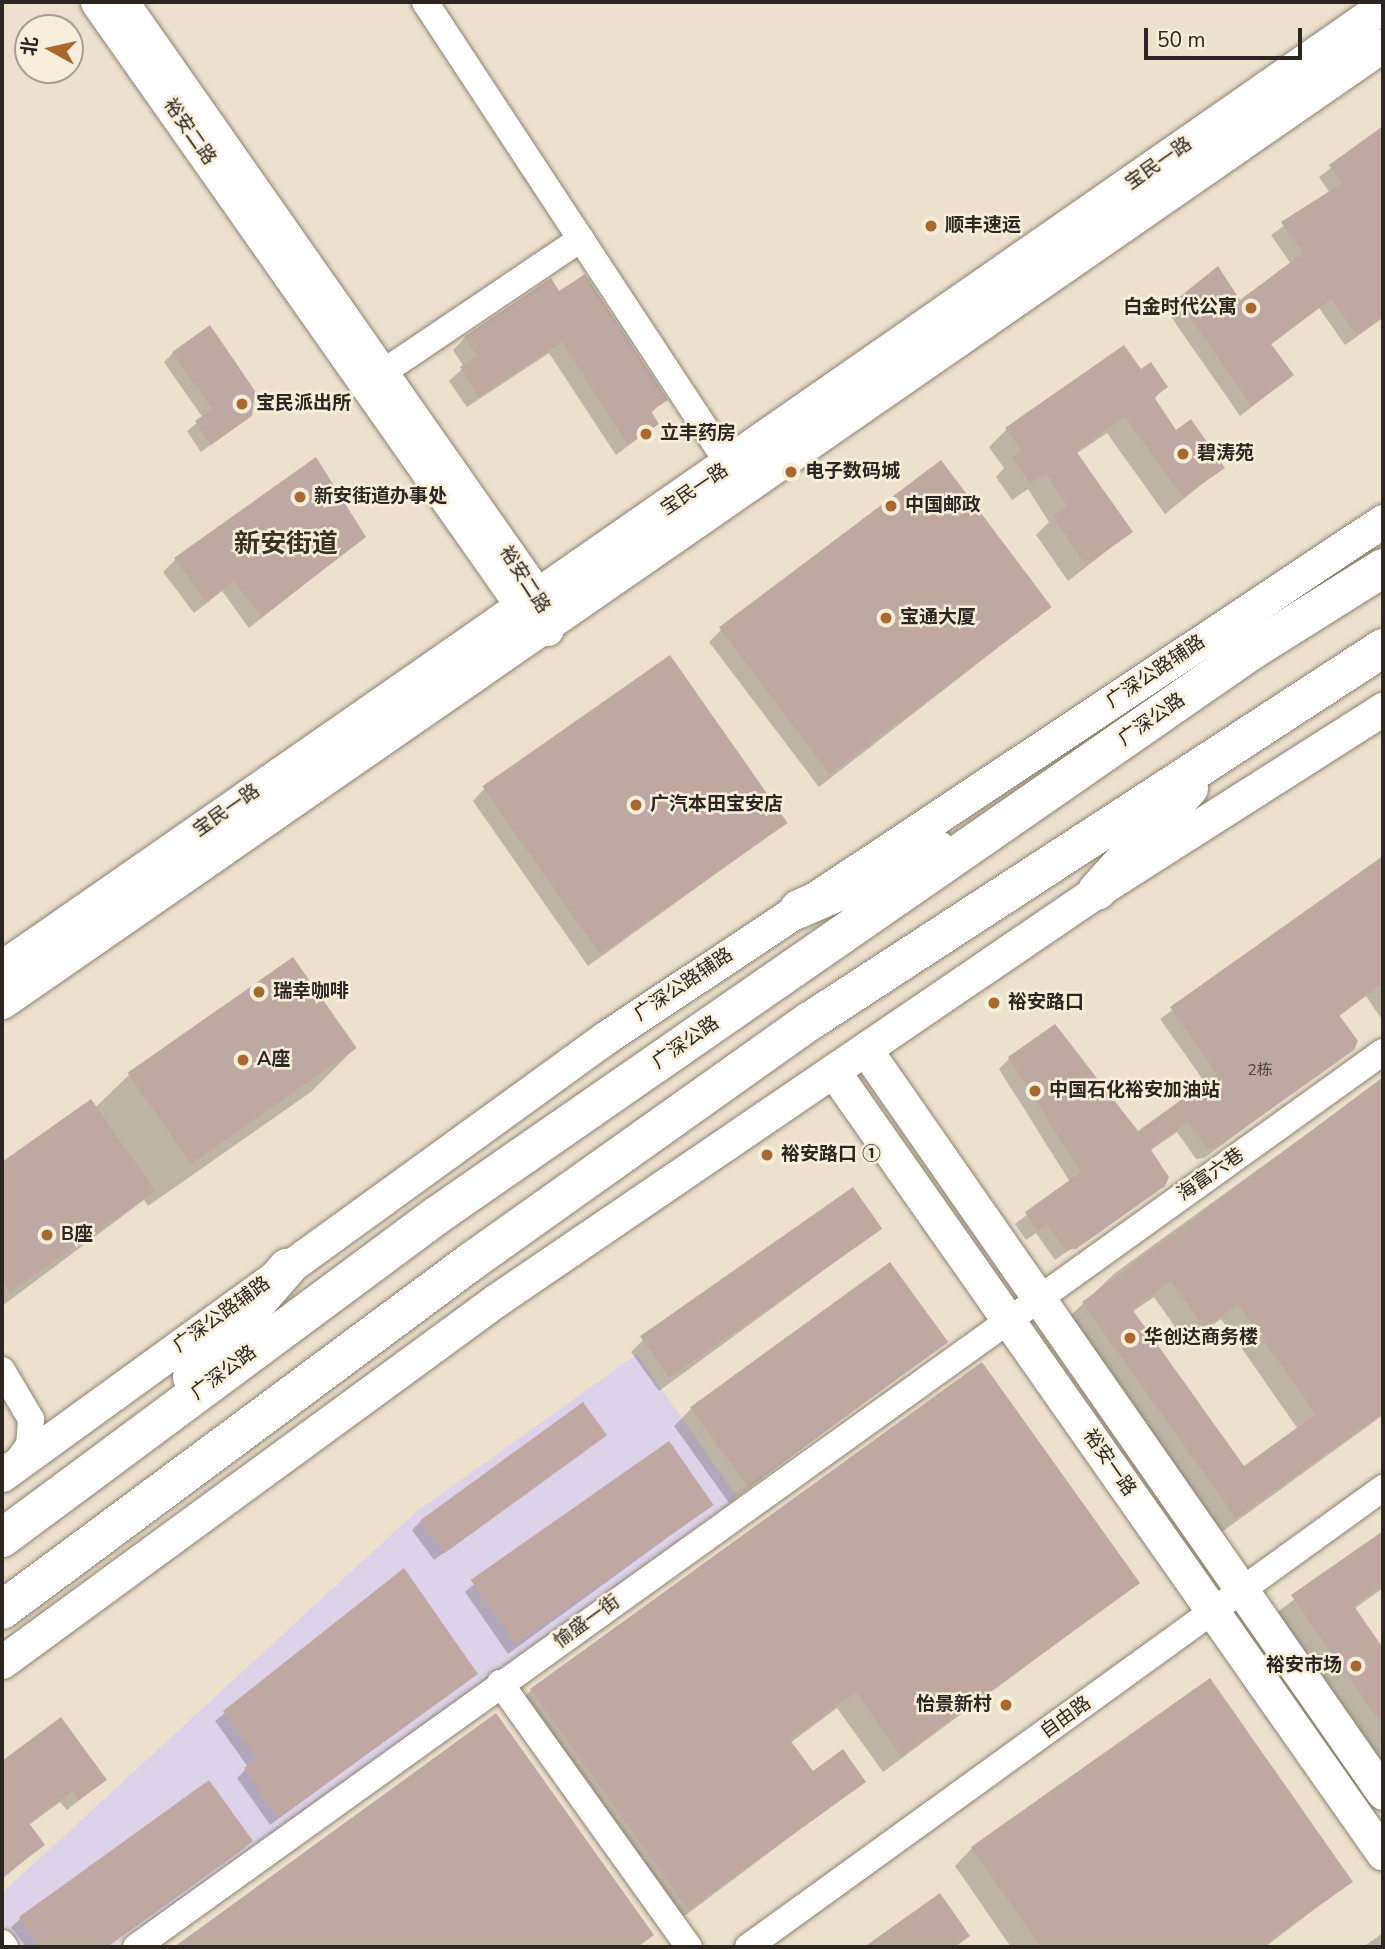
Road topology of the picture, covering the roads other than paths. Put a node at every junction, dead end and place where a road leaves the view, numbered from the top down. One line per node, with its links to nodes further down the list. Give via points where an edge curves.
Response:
1 (97, 2): 12 (main road, 裕安二路)
2 (122, 2): 7 (main road, 裕安二路)
3 (425, 2): 6 (street)
4 (1383, 6): 8 (main road, 宝民一路)
5 (1383, 45): 14 (main road, 宝民一路)
6 (580, 239): 7 (street); 8 (street)
7 (382, 373): 12 (main road, 裕安二路)
8 (730, 466): 12 (main road, 宝民一路)
9 (1383, 521): 20 (main road, 广深公路辅路)
10 (1383, 559): 13 (highway)
11 (1383, 568): 13 (highway, 广深公路)
12 (530, 601): 14 (main road, 裕安二路, via 551,615); 21 (main road, 宝民一路)
13 (1318, 609): 18 (highway, 广深公路)
14 (547, 629): 22 (main road, 宝民一路)
15 (1383, 648): 17 (highway)
16 (1383, 709): 19 (main road)
17 (1224, 748): 19 (highway); 37 (highway, via 810,1021 472,1261)
18 (1016, 814): 20 (highway); 32 (highway, 广深公路, via 436,1216)
19 (1097, 891): 23 (main road)
20 (799, 909): 26 (main road, 广深公路辅路, via 605,1038)
21 (2, 967)
22 (2, 1002)
23 (866, 1050): 25 (main road); 27 (main road, 裕安一路)
24 (1383, 1052): 27 (street, 海富六巷)
25 (835, 1072): 28 (main road, 裕安一路); 39 (main road, via 495,1301)
26 (287, 1268): 31 (main road, 广深公路辅路); 32 (highway)
27 (1038, 1297): 28 (street, 愉盛一街); 36 (main road, 裕安一路)
28 (1008, 1319): 38 (main road, 裕安一路); 40 (street, 愉盛一街)
29 (2, 1370): 30 (street)
30 (28, 1407): 31 (street, via 52,1419); 33 (street, via 29,1445)
31 (89, 1411): 33 (main road, 广深公路辅路)
32 (142, 1434): 35 (highway, 广深公路)
33 (6, 1471)
34 (1383, 1488): 36 (street, 自由路)
35 (2, 1538)
36 (1242, 1590): 38 (street, 自由路); 41 (main road, 裕安一路)
37 (2, 1610)
38 (1213, 1611): 42 (main road, 裕安一路); 47 (street, 自由路)
39 (2, 1662)
40 (500, 1684): 45 (street, 愉盛一街); 46 (street)
41 (1383, 1793)
42 (1383, 1853)
43 (2, 1943): 44 (street)
44 (5, 1947)
45 (136, 1947)
46 (689, 1947)
47 (748, 1947)

